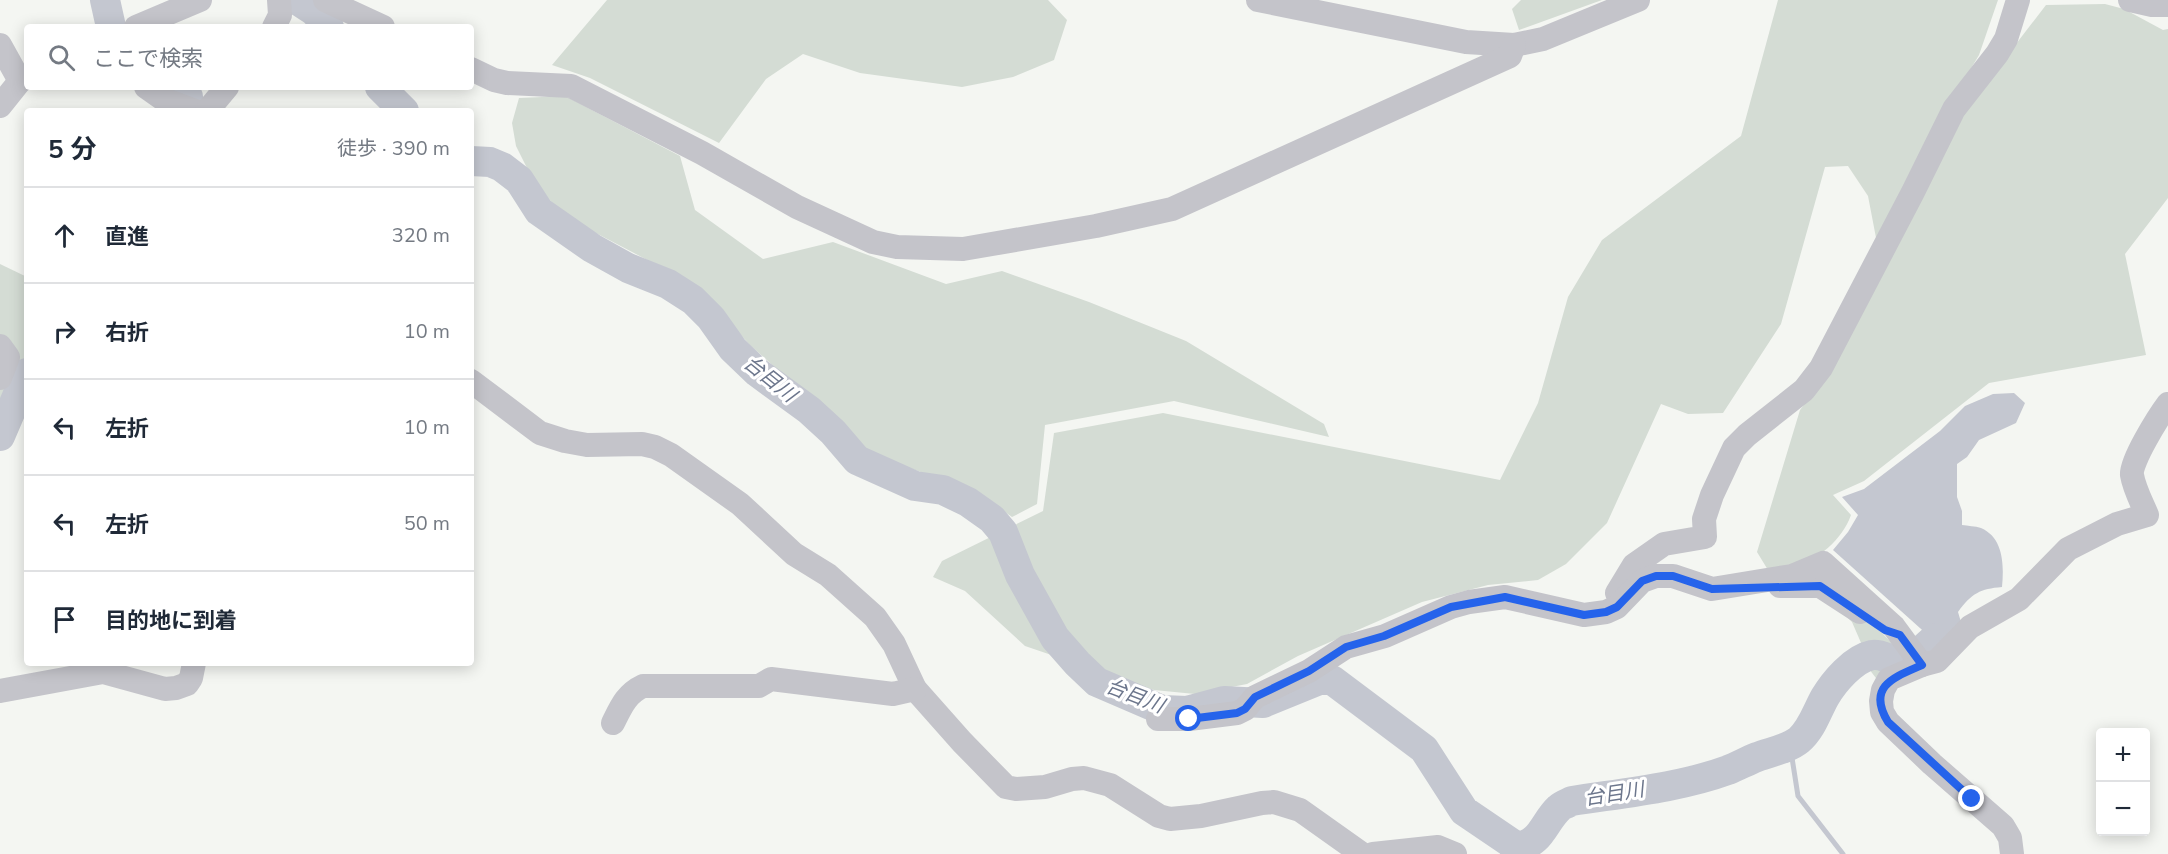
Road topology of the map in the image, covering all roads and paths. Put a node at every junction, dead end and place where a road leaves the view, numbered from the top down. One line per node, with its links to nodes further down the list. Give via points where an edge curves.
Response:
1 (200, 0): 9 (street)
2 (279, 0): 10 (street, via 280,15)
3 (325, 0): 11 (street)
4 (1258, 0): 13 (street, via 1466,42)
5 (1638, 0): 13 (street, via 1543,39)
6 (2018, 0): 25 (street, via 2006,39 1954,109 1821,368 1804,390 1734,448 1704,519 1705,537 1664,544 1634,566 1616,595 1604,603)
7 (2130, 0): 8 (street)
8 (2168, 4)
9 (143, 24)
10 (276, 24)
11 (377, 24)
12 (0, 45): 15 (street)
13 (1514, 45): 14 (street, via 1510,57 1172,209 963,249 897,247 873,242 797,207 571,86 507,83)
14 (474, 70)
15 (23, 79): 18 (street)
16 (148, 90): 19 (street)
17 (223, 90): 20 (street)
18 (0, 106)
19 (190, 108)
20 (199, 108)
21 (0, 346): 22 (street, via 8,357)
22 (0, 378)
23 (474, 383): 28 (street, via 540,433 587,445 642,444 671,455 740,504 794,554 828,575 875,618 894,644)
24 (2168, 404): 26 (street, via 2131,473 2147,515 2117,524 2068,549 2019,599 1970,627 1937,661)
25 (1562, 611): 26 (street, via 1584,615 1606,612 1617,607 1642,581 1656,576 1673,576 1712,589 1792,576 1823,563 1894,627); 30 (street, via 1505,597 1451,607 1384,636 1346,647 1237,713)
26 (1922, 665): 35 (street, via 1889,680 1883,690 1882,712 1932,764 2003,826)
27 (193, 666): 29 (street, via 187,684 177,688 165,689 103,672)
28 (915, 689): 31 (street, via 893,693 771,679 759,686 643,686 625,699); 32 (street, via 1006,787 1045,787 1084,778 1110,785 1170,819 1274,802 1300,810)
29 (0, 691)
30 (1158, 719)
31 (613, 723)
32 (1362, 854)
33 (1373, 854): 34 (street, via 1425,847)
34 (1455, 854)
35 (2012, 854)

